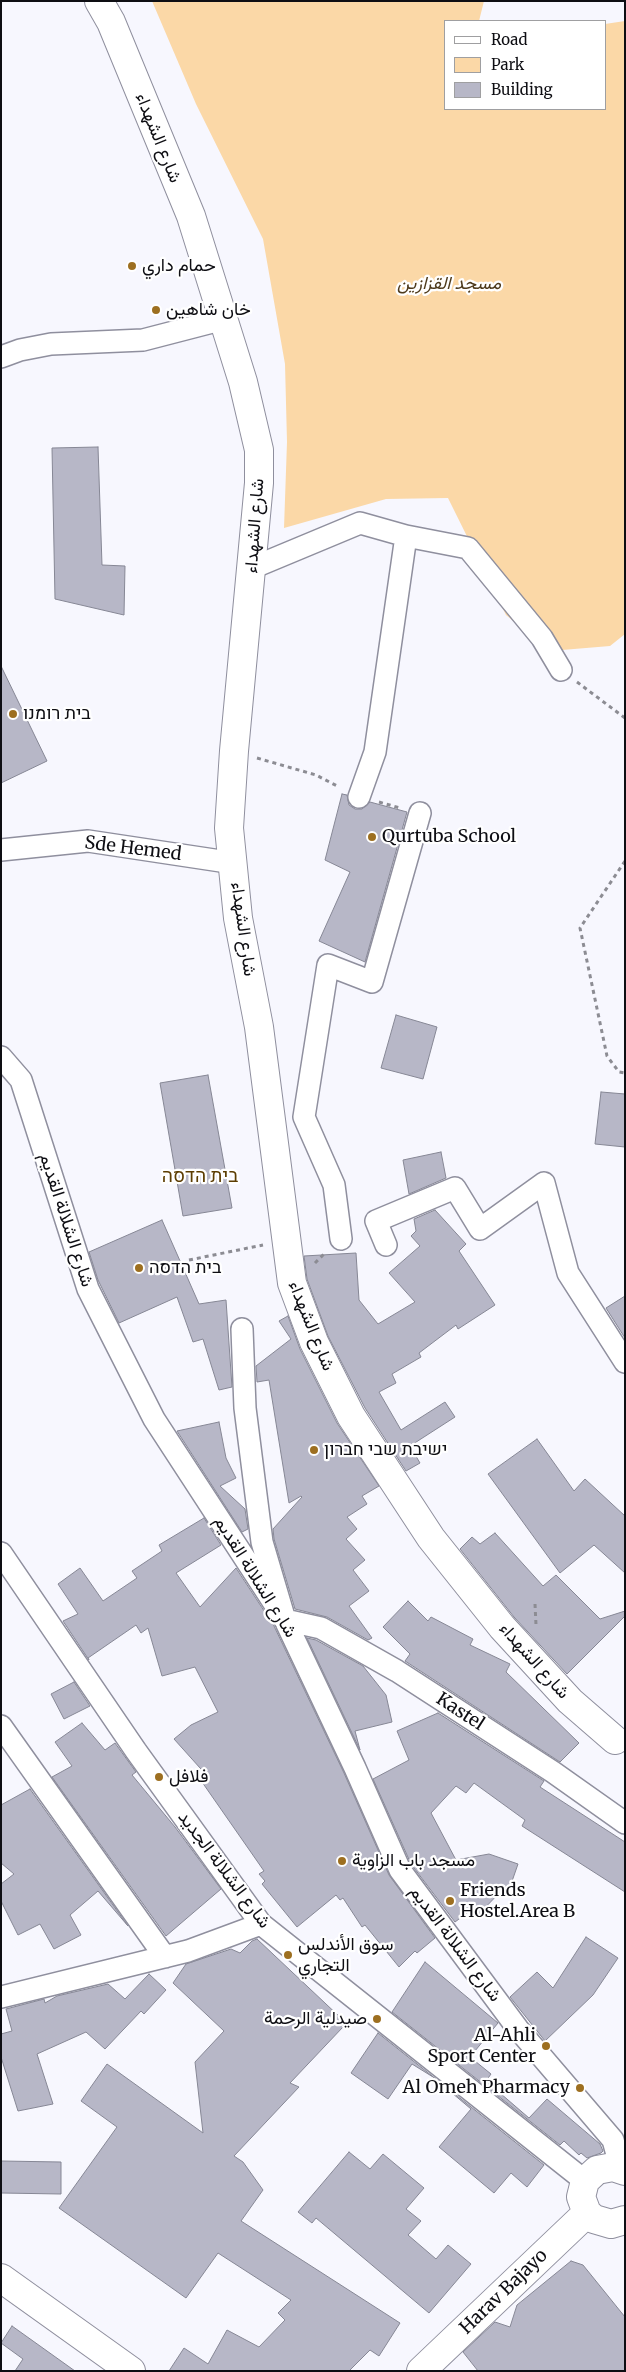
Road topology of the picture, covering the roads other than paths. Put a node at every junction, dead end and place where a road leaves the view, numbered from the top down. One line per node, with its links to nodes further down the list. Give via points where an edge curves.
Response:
1 (106, 8): 2 (street, شارع الشهداء, via 190,216)
2 (224, 319): 3 (street, via 142,340 51,344); 5 (street, شارع الشهداء, via 259,450)
3 (1, 357)
4 (406, 536): 5 (street, via 360,523); 6 (street, via 468,548 542,638); 7 (street, via 375,752)
5 (252, 568): 10 (street, شارع الشهداء, via 229,828)
6 (561, 670)
7 (359, 797)
8 (420, 813): 12 (street, via 372,982 328,965 304,1117 334,1185)
9 (1, 850): 10 (street, Sde Hemed, via 88,841)
10 (234, 863): 19 (street, شارع الشهداء, via 238,918 259,1027 292,1283 314,1342 350,1416 431,1538 502,1627 570,1701)
11 (1, 1056): 17 (street, شارع الشلالة القديم, via 21,1080 92,1297 154,1418)
12 (341, 1239)
13 (386, 1245): 15 (street, via 376,1221 455,1188 480,1229 544,1184 568,1273)
14 (242, 1328): 17 (street, via 245,1408 262,1542)
15 (625, 1362)
16 (1, 1553): 21 (street, شارع الشلالة الجديد, via 136,1751)
17 (285, 1620): 20 (street, Kastel, via 321,1628 396,1671 553,1772); 24 (street, شارع الشلالة القديم, via 400,1870 518,2028 613,2140)
18 (1, 1726): 22 (street)
19 (622, 1738)
20 (625, 1823)
21 (261, 1924): 22 (street); 25 (street, شارع الشلالة الجديد)
22 (165, 1957): 23 (street)
23 (1, 1997)
24 (623, 2170): 25 (street, via 613,2167 597,2170)
25 (585, 2181): 26 (street, via 581,2197)
26 (587, 2213): 27 (street, via 602,2223); 30 (street, Harav Bajayo)
27 (625, 2220)
28 (1, 2278): 29 (street)
29 (131, 2371)
30 (421, 2371)

